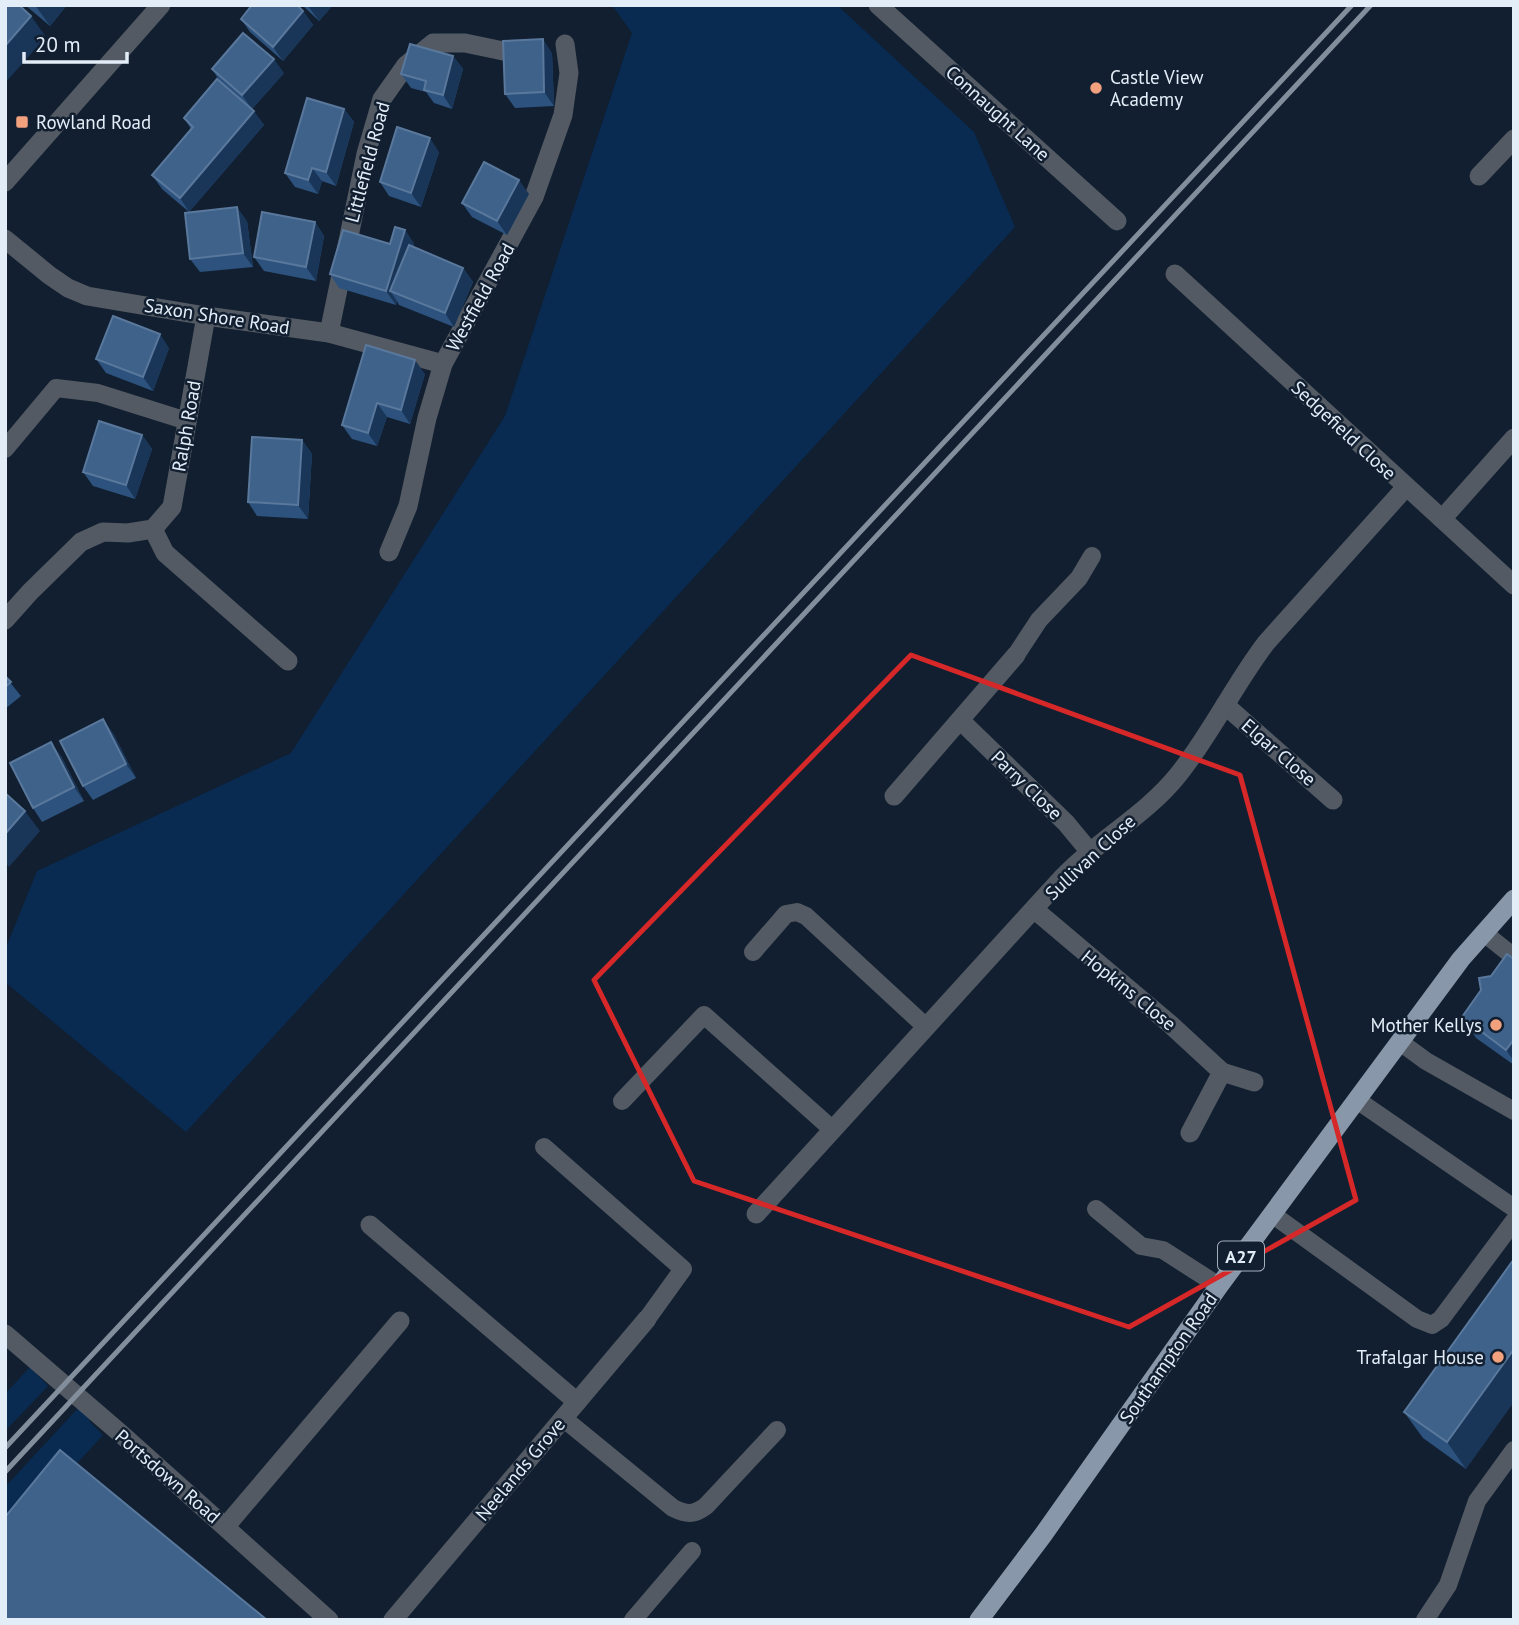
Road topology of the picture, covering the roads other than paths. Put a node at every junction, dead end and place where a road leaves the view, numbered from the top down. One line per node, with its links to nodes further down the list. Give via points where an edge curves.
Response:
1 (160, 5): 7 (street)
2 (878, 5): 8 (street, Connaught Lane)
3 (565, 44): 13 (street, Westfield Road, via 569,73 564,115 534,197)
4 (508, 52): 12 (street, Littlefield Road, via 465,43 433,43 406,65 382,99)
5 (1514, 139): 6 (street)
6 (1479, 176)
7 (5, 182)
8 (1118, 220)
9 (5, 239): 11 (street, Saxon Shore Road, via 49,275 87,296)
10 (1175, 274): 17 (street, Sedgefield Close)
11 (206, 316): 12 (street, Saxon Shore Road); 14 (street, Ralph Road)
12 (329, 333): 13 (street, Saxon Shore Road)
13 (443, 364): 20 (street, Westfield Road, via 408,506)
14 (187, 421): 16 (lane, via 98,393 57,388); 19 (street, Ralph Road, via 172,507)
15 (1514, 438): 18 (street)
16 (5, 449)
17 (1406, 487): 18 (street, Sedgefield Close); 26 (street, Sullivan Close, via 1266,643)
18 (1441, 519): 22 (street, Sedgefield Close)
19 (153, 529): 23 (street, via 103,531 81,542); 25 (street, via 164,553)
20 (389, 552)
21 (1092, 556): 24 (lane)
22 (1514, 586)
23 (5, 620)
24 (1016, 655): 27 (street)
25 (288, 661)
26 (1225, 705): 29 (street, Elgar Close); 30 (street, Sullivan Close, via 1177,776)
27 (960, 720): 28 (street); 30 (street, Parry Close)
28 (894, 796)
29 (1333, 800)
30 (1090, 852): 32 (street, Sullivan Close)
31 (1514, 899): 33 (main road, Southampton Road / A27)
32 (1035, 911): 36 (street, Sullivan Close); 38 (street, Hopkins Close)
33 (1484, 933): 35 (lane); 37 (main road, Southampton Road / A27)
34 (753, 952): 36 (lane, via 786,914 797,912)
35 (1514, 957)
36 (925, 1026): 43 (street, Sullivan Close)
37 (1399, 1042): 40 (main road, Southampton Road / A27); 42 (lane)
38 (1222, 1072): 39 (street, Hopkins Close); 44 (street)
39 (1254, 1082)
40 (1357, 1100): 46 (lane); 49 (main road, Southampton Road / A27)
41 (622, 1101): 43 (lane, via 704,1015)
42 (1514, 1111)
43 (833, 1130): 48 (street, Sullivan Close)
44 (1190, 1133)
45 (544, 1147): 53 (lane, via 683,1269)
46 (1514, 1208)
47 (1096, 1209): 52 (lane, via 1140,1246 1163,1250)
48 (756, 1214)
49 (1272, 1214): 50 (lane, via 1417,1319 1432,1325 1441,1320); 52 (main road, Southampton Road / A27)
50 (1514, 1221)
51 (370, 1225): 56 (street)
52 (1219, 1286): 65 (main road, Southampton Road / A27)
53 (647, 1319): 56 (street, Neelands Grove)
54 (400, 1321): 60 (street)
55 (5, 1334): 60 (street, Portsdown Road)
56 (577, 1402): 57 (street, Neelands Grove)
57 (563, 1418): 58 (lane, via 684,1514 706,1506); 63 (street, Neelands Grove)
58 (776, 1430)
59 (1514, 1450): 66 (lane, via 1477,1501 1448,1585)
60 (226, 1527): 62 (street, Portsdown Road)
61 (692, 1551): 64 (lane)
62 (328, 1620)
63 (393, 1620)
64 (633, 1620)
65 (979, 1620)
66 (1425, 1620)

